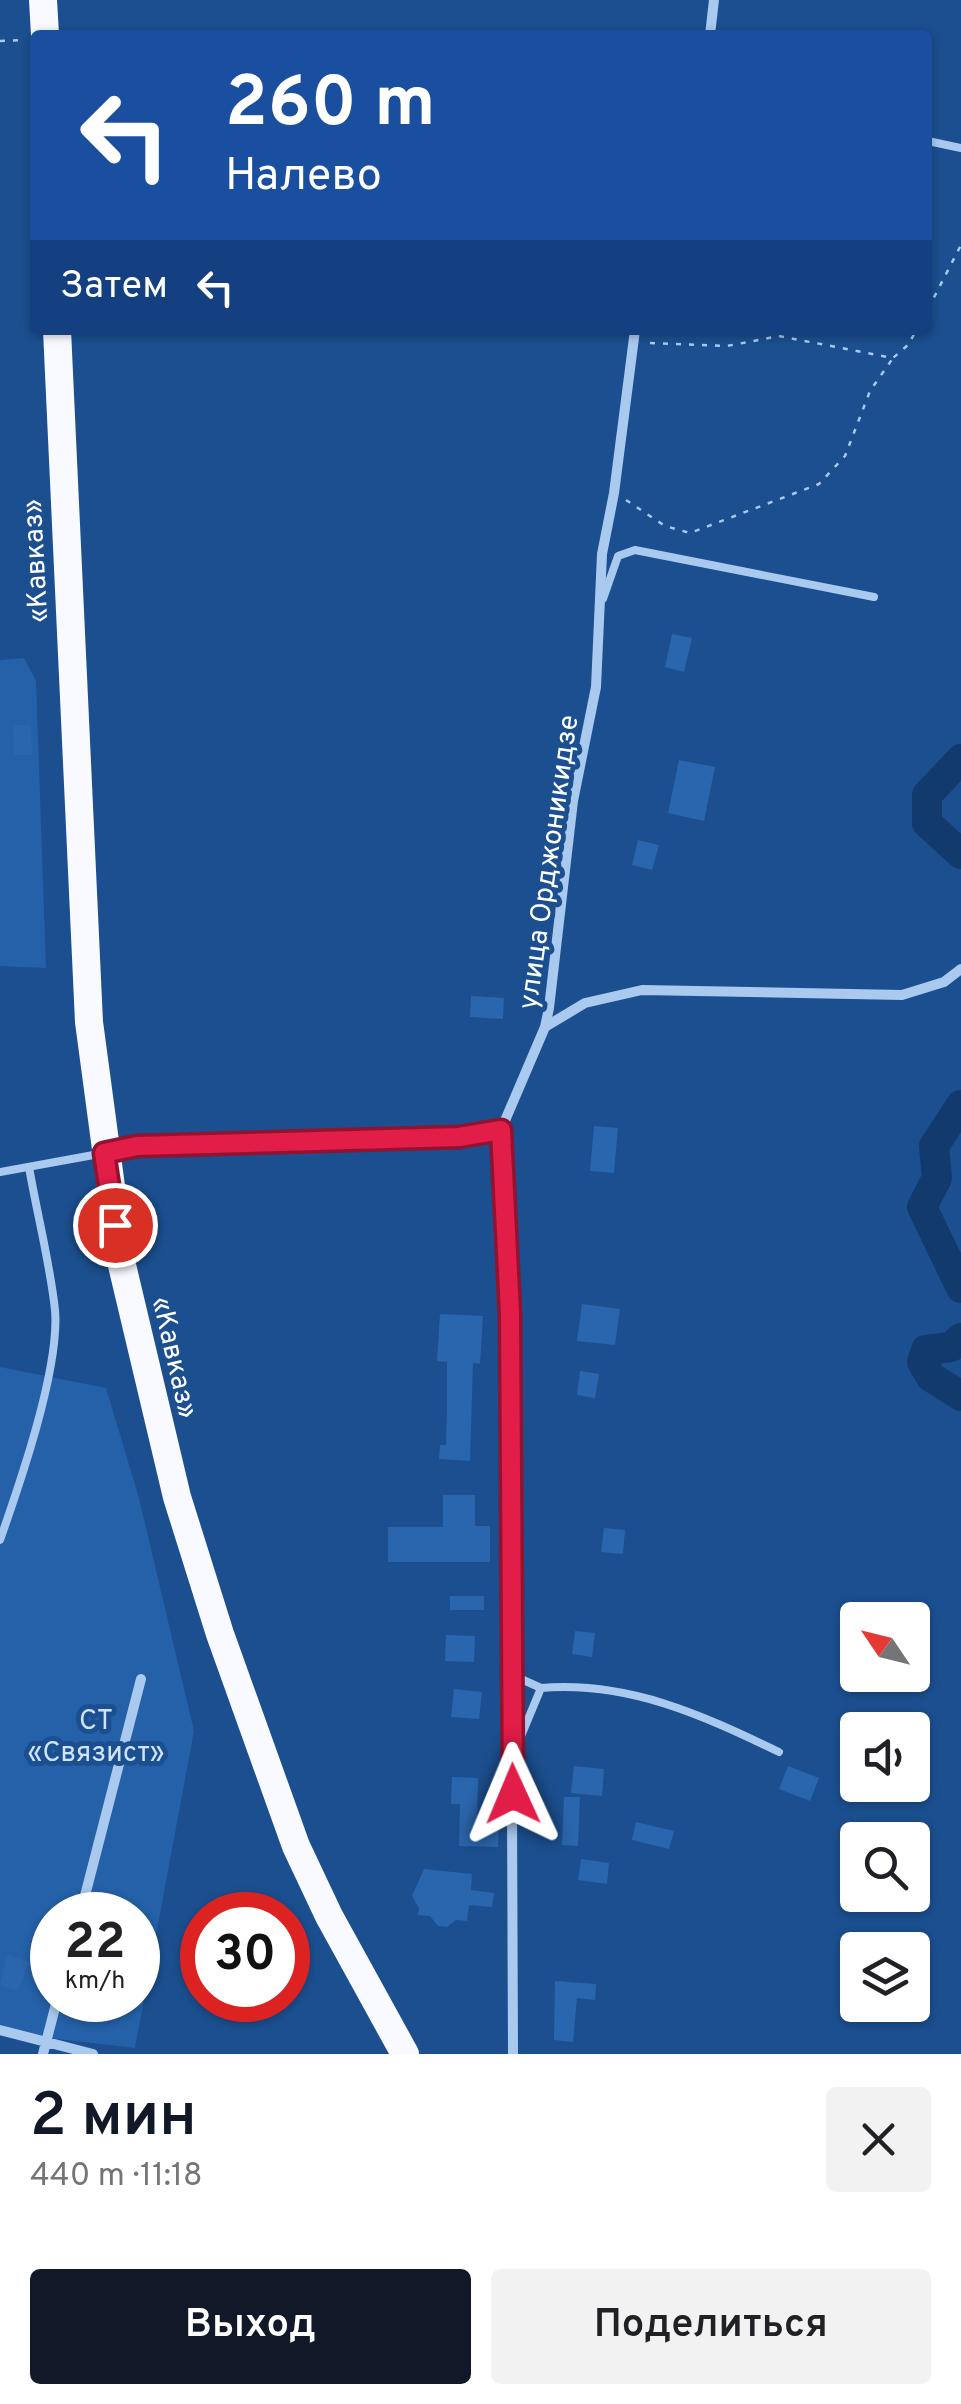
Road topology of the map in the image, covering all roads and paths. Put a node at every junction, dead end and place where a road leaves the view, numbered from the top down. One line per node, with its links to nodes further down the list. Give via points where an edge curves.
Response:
1 (43, 0): 3 (highway)
2 (714, 0): 4 (street)
3 (45, 30)
4 (711, 30)
5 (30, 40): 6 (path)
6 (0, 41)
7 (932, 142): 8 (lane)
8 (961, 148)
9 (961, 245): 10 (path)
10 (932, 300)
11 (56, 335): 22 (highway, «Кавказ», via 89,1022)
12 (635, 335): 14 (street, улица Орджоникидзе)
13 (914, 335): 15 (path)
14 (634, 343): 15 (path, via 727,346 779,336); 16 (street, улица Орджоникидзе)
15 (893, 358): 16 (path, via 870,391 845,456 820,484 690,533 665,526)
16 (614, 494): 18 (street, улица Орджоникидзе)
17 (874, 597): 18 (lane, via 635,550 618,556)
18 (601, 603): 20 (street, улица Орджоникидзе, via 596,687 573,802)
19 (960, 970): 20 (street, via 902,995 642,990 585,1003)
20 (546, 1027): 21 (street, улица Орджоникидзе)
21 (501, 1130): 22 (lane, via 459,1137 137,1146); 26 (street, улица Орджоникидзе, via 510,1313)
22 (104, 1153): 23 (lane); 36 (highway, «Кавказ», via 142,1362 220,1634 296,1846)
23 (29, 1167): 24 (lane); 25 (lane, via 55,1312 53,1352)
24 (0, 1172)
25 (0, 1540)
26 (510, 1674): 28 (lane); 30 (street, улица Орджоникидзе)
27 (142, 1679): 31 (street)
28 (541, 1688): 29 (lane, via 581,1684 640,1694); 30 (lane)
29 (779, 1752)
30 (513, 1757): 37 (street, улица Орджоникидзе)
31 (86, 1892)
32 (52, 2022): 34 (street)
33 (0, 2030): 34 (street)
34 (45, 2048): 35 (street)
35 (93, 2054)
36 (405, 2054)
37 (512, 2054)

